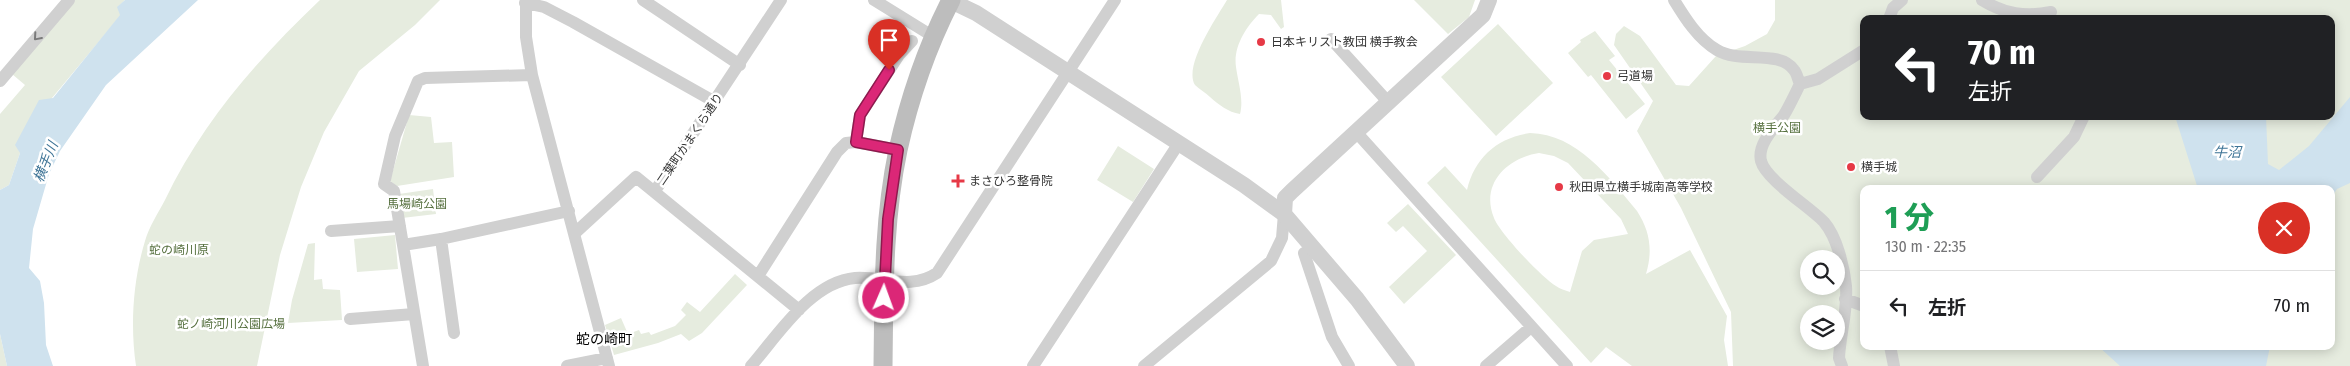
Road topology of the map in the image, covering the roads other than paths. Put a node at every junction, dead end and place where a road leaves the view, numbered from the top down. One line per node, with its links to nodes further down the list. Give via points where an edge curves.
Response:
1 (69, 0): 23 (street, one-way to 23)
2 (643, 0): 20 (street)
3 (781, 0): 20 (street, 二葉町かまくら通り)
4 (874, 0): 16 (street)
5 (951, 0): 16 (main road); 21 (street)
6 (1116, 0): 21 (street)
7 (1490, 0): 26 (street, via 1483,15)
8 (1674, 0): 24 (street, via 1697,33 1718,50 1735,57 1778,58 1794,70)
9 (1902, 0): 13 (street)
10 (1982, 0): 14 (street, via 2000,11)
11 (525, 1): 22 (street); 25 (street, via 573,22)
12 (2052, 10): 15 (street)
13 (1890, 15)
14 (2023, 15)
15 (2033, 15)
16 (934, 37): 31 (main road)
17 (1331, 39): 26 (street)
18 (912, 41): 29 (street, via 899,55 860,115)
19 (1860, 53): 24 (street, via 1818,80)
20 (740, 65): 25 (street, 二葉町かまくら通り)
21 (1068, 72): 30 (street); 43 (street, via 937,273 927,280 914,282)
22 (532, 75): 34 (street); 36 (street, via 425,78 418,82 395,136 384,184 394,191)
23 (0, 81)
24 (1800, 84): 44 (street, via 1770,131 1761,160 1767,171 1828,227 1836,244 1846,286)
25 (715, 102): 33 (street, 二葉町かまくら通り)
26 (1389, 103): 28 (street)
27 (2082, 120): 32 (street, via 2074,137)
28 (1356, 132): 35 (street, via 1285,198); 49 (street)
29 (856, 142): 31 (street); 42 (street, via 846,143 837,152)
30 (1179, 143): 35 (street); 57 (street)
31 (898, 150): 43 (main road, via 888,219)
32 (2037, 177)
33 (655, 191): 38 (street, via 636,177); 42 (street, 二葉町かまくら通り)
34 (569, 211): 38 (street); 39 (street)
35 (1284, 214): 58 (street, via 1282,238 1271,261); 60 (street, via 1357,299)
36 (400, 226): 37 (street); 40 (street)
37 (332, 231)
38 (575, 233): 52 (street)
39 (441, 239): 40 (street); 50 (street)
40 (403, 245): 47 (street)
41 (1304, 253): 59 (street, via 1332,337)
42 (758, 276): 46 (street, 二葉町かまくら通り)
43 (884, 281): 46 (street, via 842,280 827,286); 56 (main road)
44 (1845, 299): 45 (street); 63 (street, via 1839,358)
45 (1860, 305)
46 (799, 310): 55 (street)
47 (414, 314): 48 (street); 53 (street)
48 (350, 319)
49 (1531, 326): 61 (street); 62 (street)
50 (454, 333)
51 (1891, 350): 64 (street)
52 (608, 362): 54 (street)
53 (423, 366)
54 (567, 366)
55 (751, 366)
56 (883, 366)
57 (1033, 366)
58 (1144, 366)
59 (1349, 366)
60 (1406, 366)
61 (1486, 366)
62 (1567, 366)
63 (1842, 366)
64 (1894, 366)

